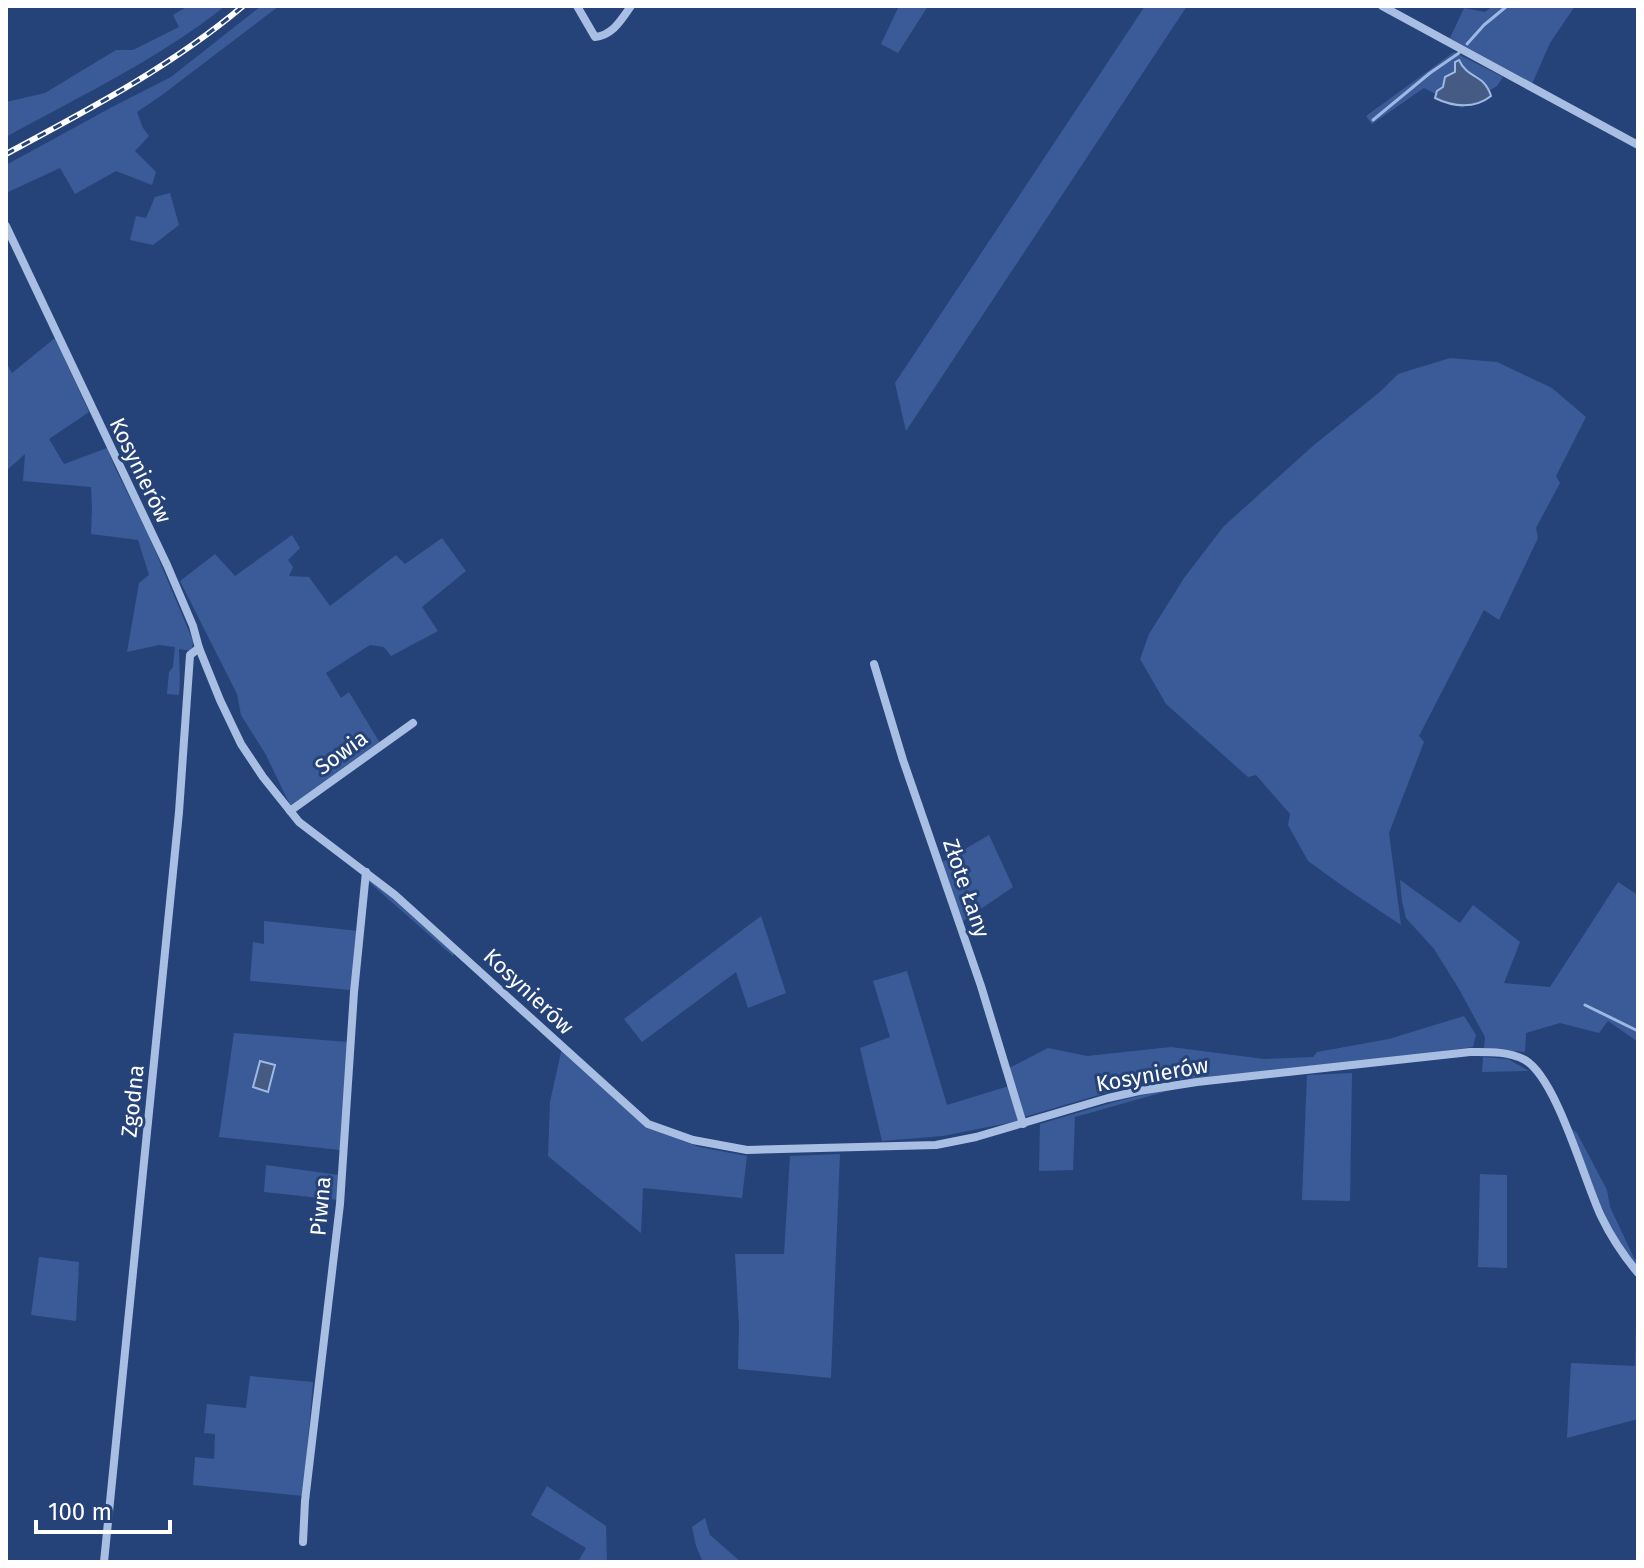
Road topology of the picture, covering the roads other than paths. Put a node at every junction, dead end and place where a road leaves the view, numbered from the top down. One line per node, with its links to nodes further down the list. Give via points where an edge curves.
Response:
1 (577, 6): 2 (street, via 595,37 614,29)
2 (631, 6)
3 (1382, 6): 4 (street)
4 (1638, 145)
5 (6, 226): 6 (street, Kosynierów, via 167,565)
6 (199, 648): 9 (street, Kosynierów, via 241,744); 14 (street, Zgodna, via 190,655)
7 (874, 664): 11 (street, Złote Łany)
8 (413, 723): 9 (street, Sowia)
9 (290, 811): 10 (street, Kosynierów)
10 (366, 872): 11 (street, Kosynierów, via 648,1124 693,1140 747,1150 936,1145); 13 (street, Piwna, via 340,1204)
11 (1023, 1124): 12 (street, Kosynierów, via 1108,1098 1197,1082 1470,1052 1509,1054 1526,1061 1548,1086 1600,1215)
12 (1638, 1273)
13 (303, 1542)
14 (104, 1562)

